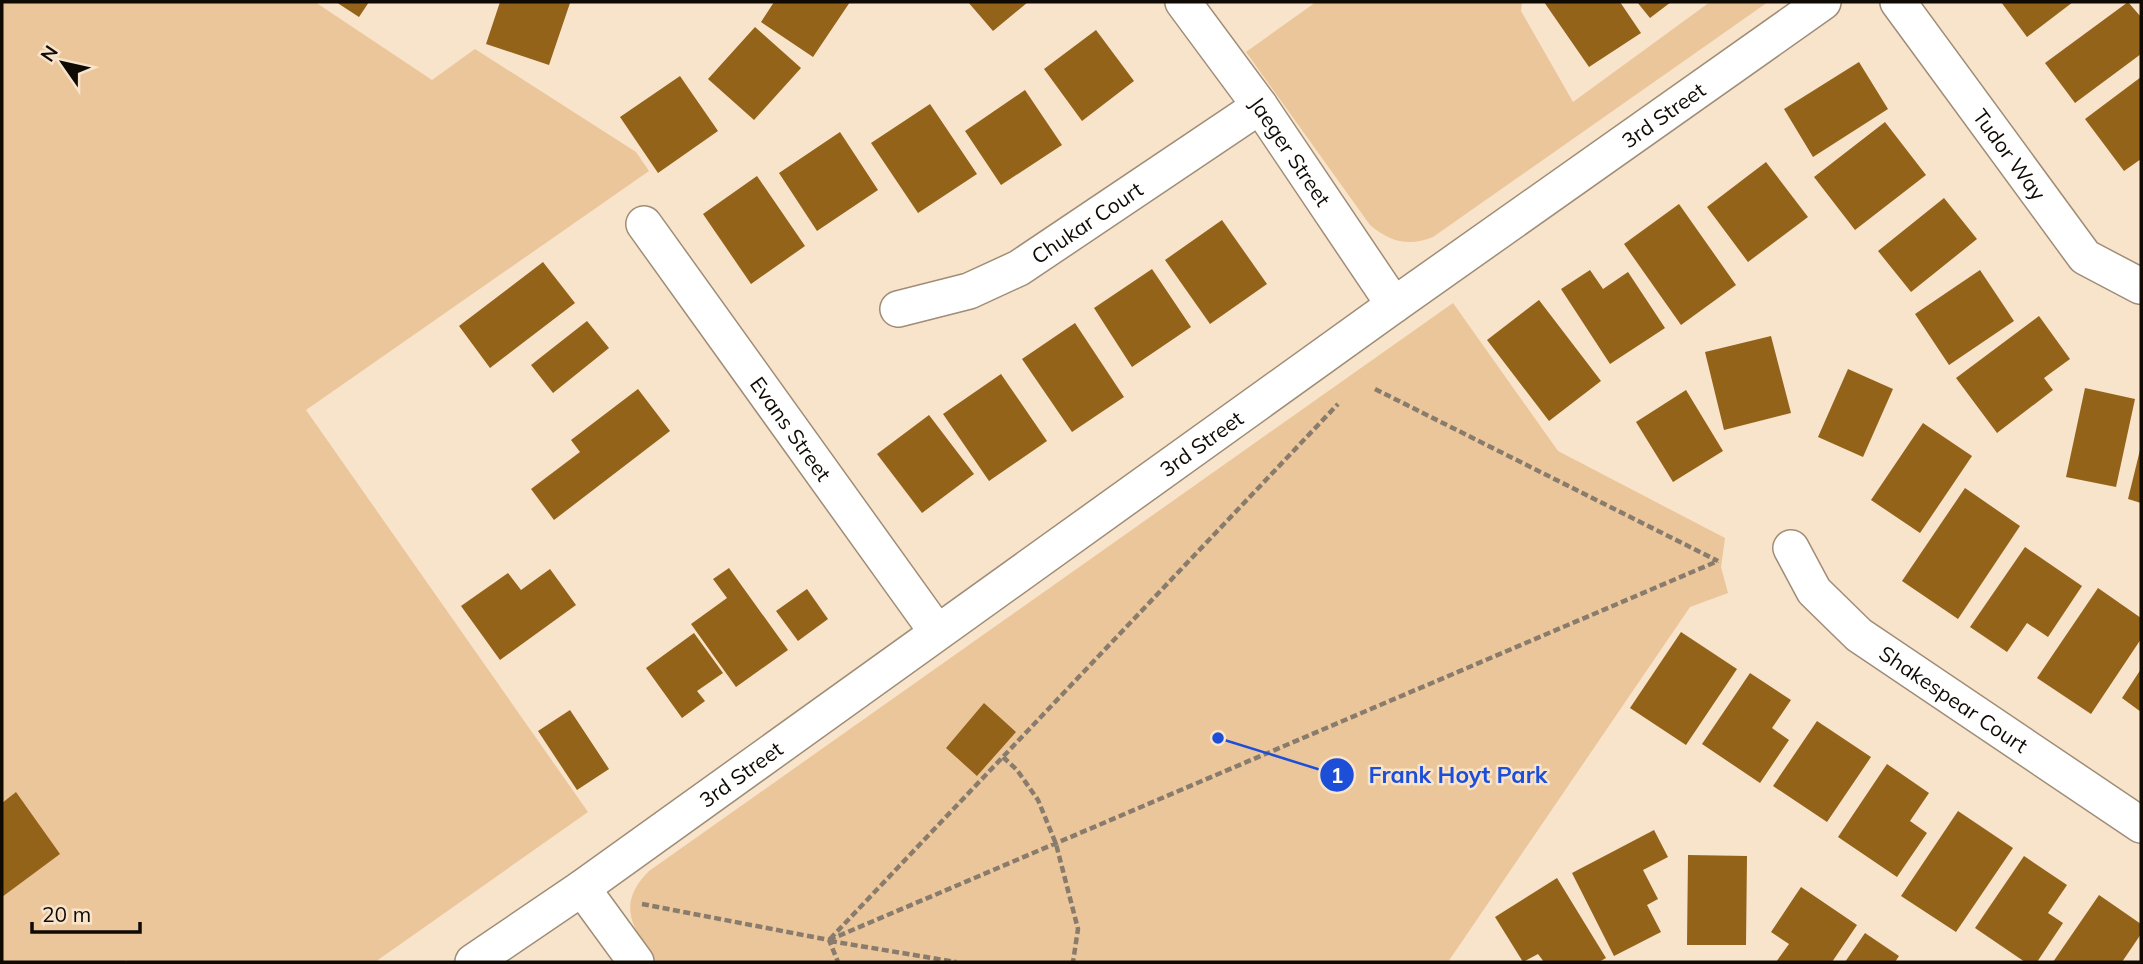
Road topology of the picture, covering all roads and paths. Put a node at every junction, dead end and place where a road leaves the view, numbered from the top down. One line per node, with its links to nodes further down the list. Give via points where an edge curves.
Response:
1 (1183, 2): 4 (street, Jaeger Street)
2 (1823, 2): 7 (street, 3rd Street)
3 (1898, 2): 6 (street, Tudor Way, via 2085,257)
4 (1259, 106): 7 (street, Jaeger Street); 8 (street, Chukar Court, via 1019,268 969,290)
5 (644, 224): 12 (street, Evans Street)
6 (2140, 286)
7 (1394, 305): 12 (street, 3rd Street)
8 (898, 309)
9 (1375, 389): 15 (path, via 1718,561)
10 (1338, 404): 13 (path)
11 (1791, 548): 14 (street, Shakespear Court, via 1815,592 1859,635)
12 (937, 632): 16 (street, 3rd Street)
13 (1003, 757): 15 (path, via 1038,800); 18 (path)
14 (2141, 825)
15 (1056, 844): 18 (path); 23 (path, via 1078,929)
16 (582, 888): 19 (street, 3rd Street); 20 (street)
17 (642, 904): 18 (path)
18 (829, 940): 21 (path); 22 (path)
19 (473, 962)
20 (636, 962)
21 (838, 962)
22 (956, 962)
23 (1073, 962)

